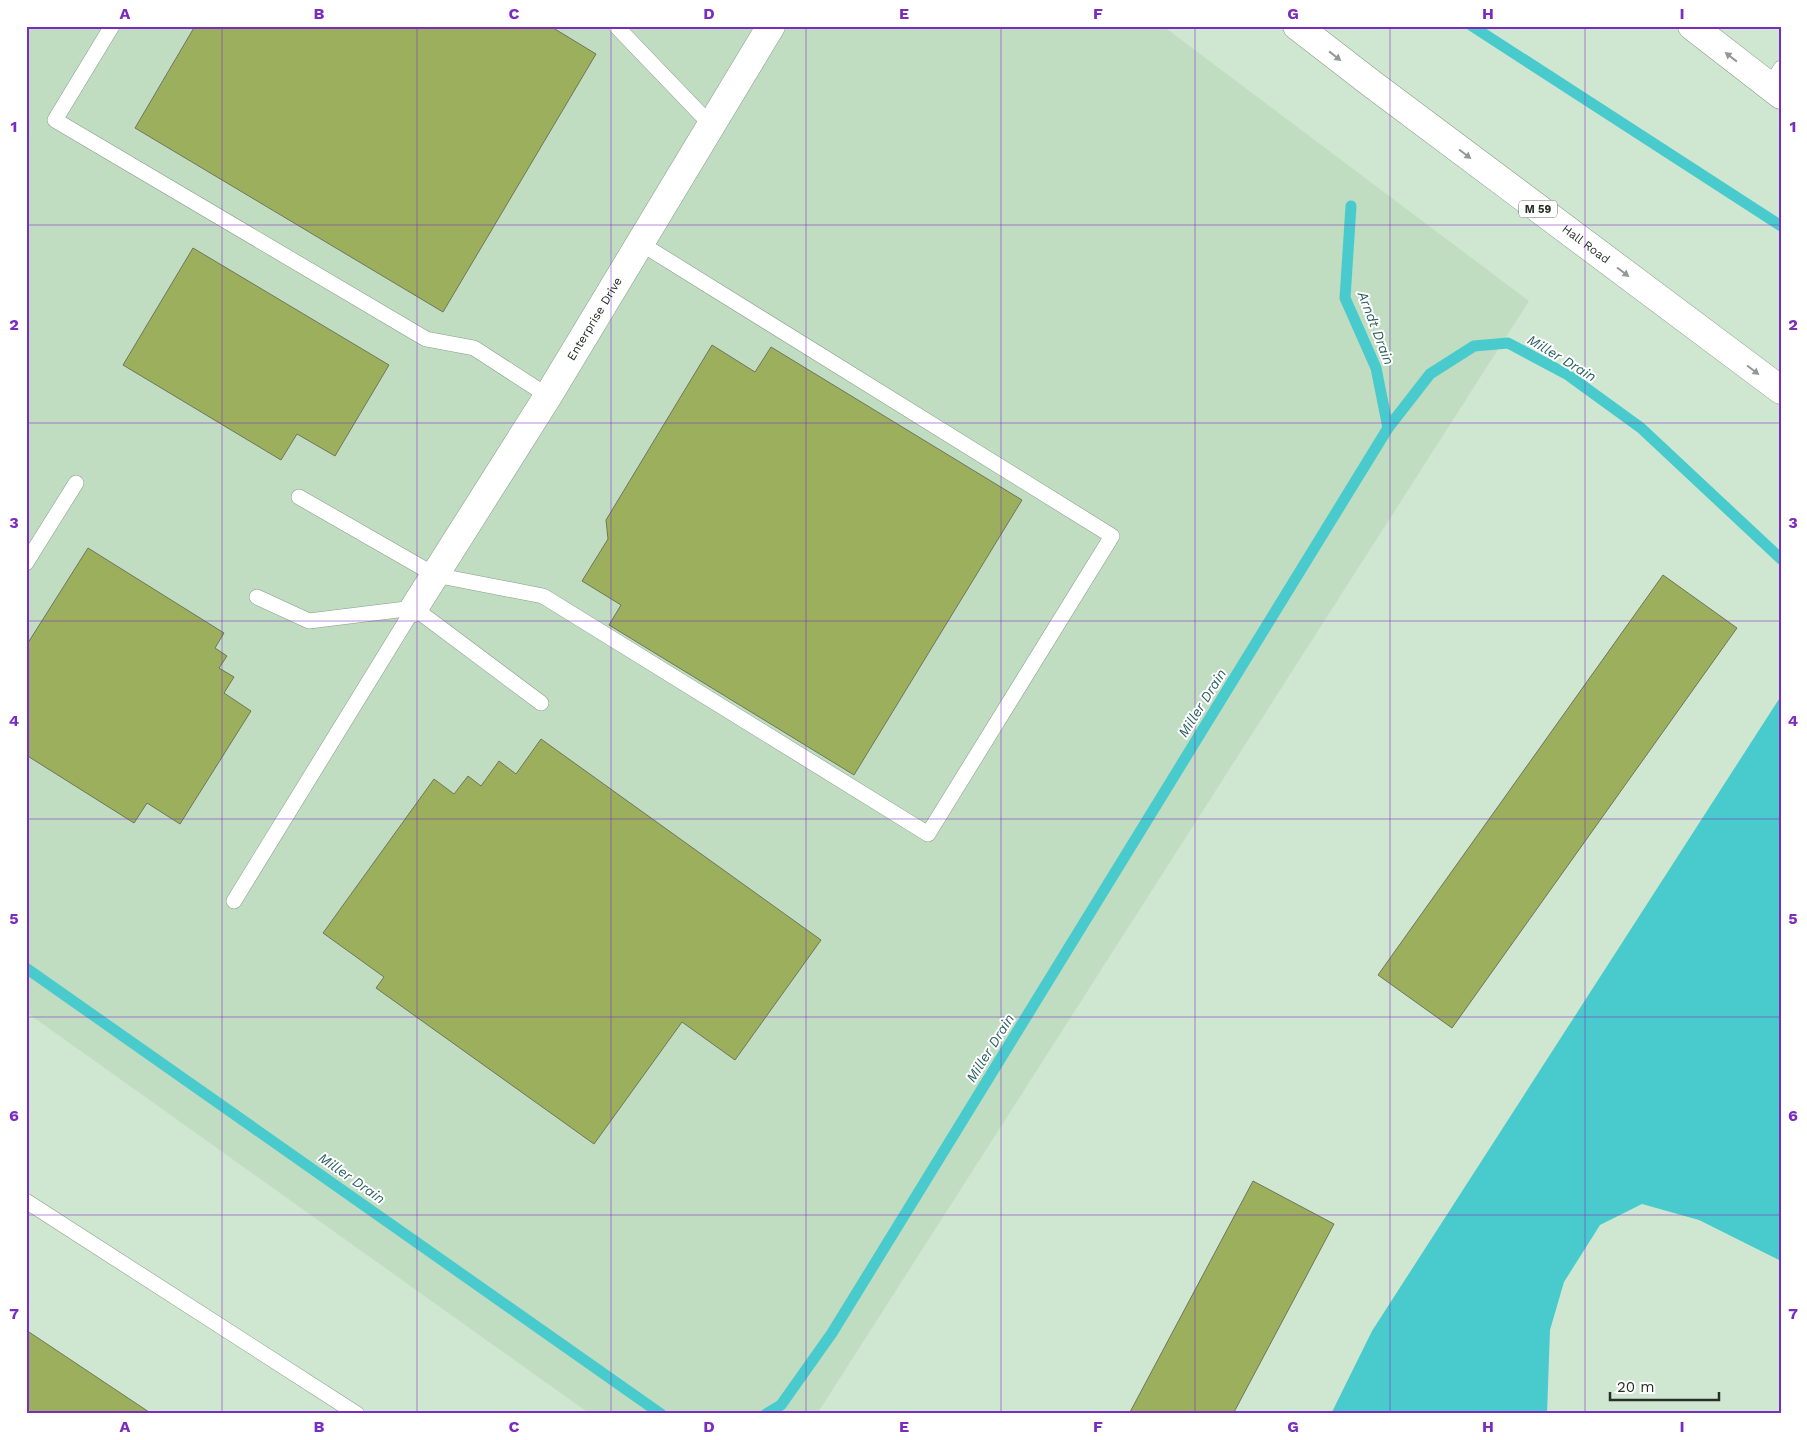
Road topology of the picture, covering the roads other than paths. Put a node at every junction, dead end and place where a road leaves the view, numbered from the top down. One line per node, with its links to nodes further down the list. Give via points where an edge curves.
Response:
1 (112, 26): 10 (lane, via 55,120 426,339 474,348)
2 (616, 26): 7 (lane)
3 (771, 26): 7 (main road, Enterprise Drive)
4 (1297, 26): 9 (main road, Hall Road / M 59, one-way to 9)
5 (1692, 26): 6 (main road, one-way to 5)
6 (1777, 83)
7 (711, 125): 8 (main road, Enterprise Drive)
8 (640, 243): 10 (main road, Enterprise Drive); 14 (lane, via 1112,536 928,834 543,596)
9 (1781, 390)
10 (548, 396): 14 (main road, Enterprise Drive)
11 (76, 483): 13 (lane)
12 (299, 497): 14 (lane)
13 (26, 563)
14 (435, 575): 16 (main road, Enterprise Drive)
15 (257, 597): 16 (lane, via 309,621)
16 (414, 608): 17 (lane); 18 (lane)
17 (541, 703)
18 (234, 901)
19 (26, 1201): 20 (lane)
20 (357, 1414)

